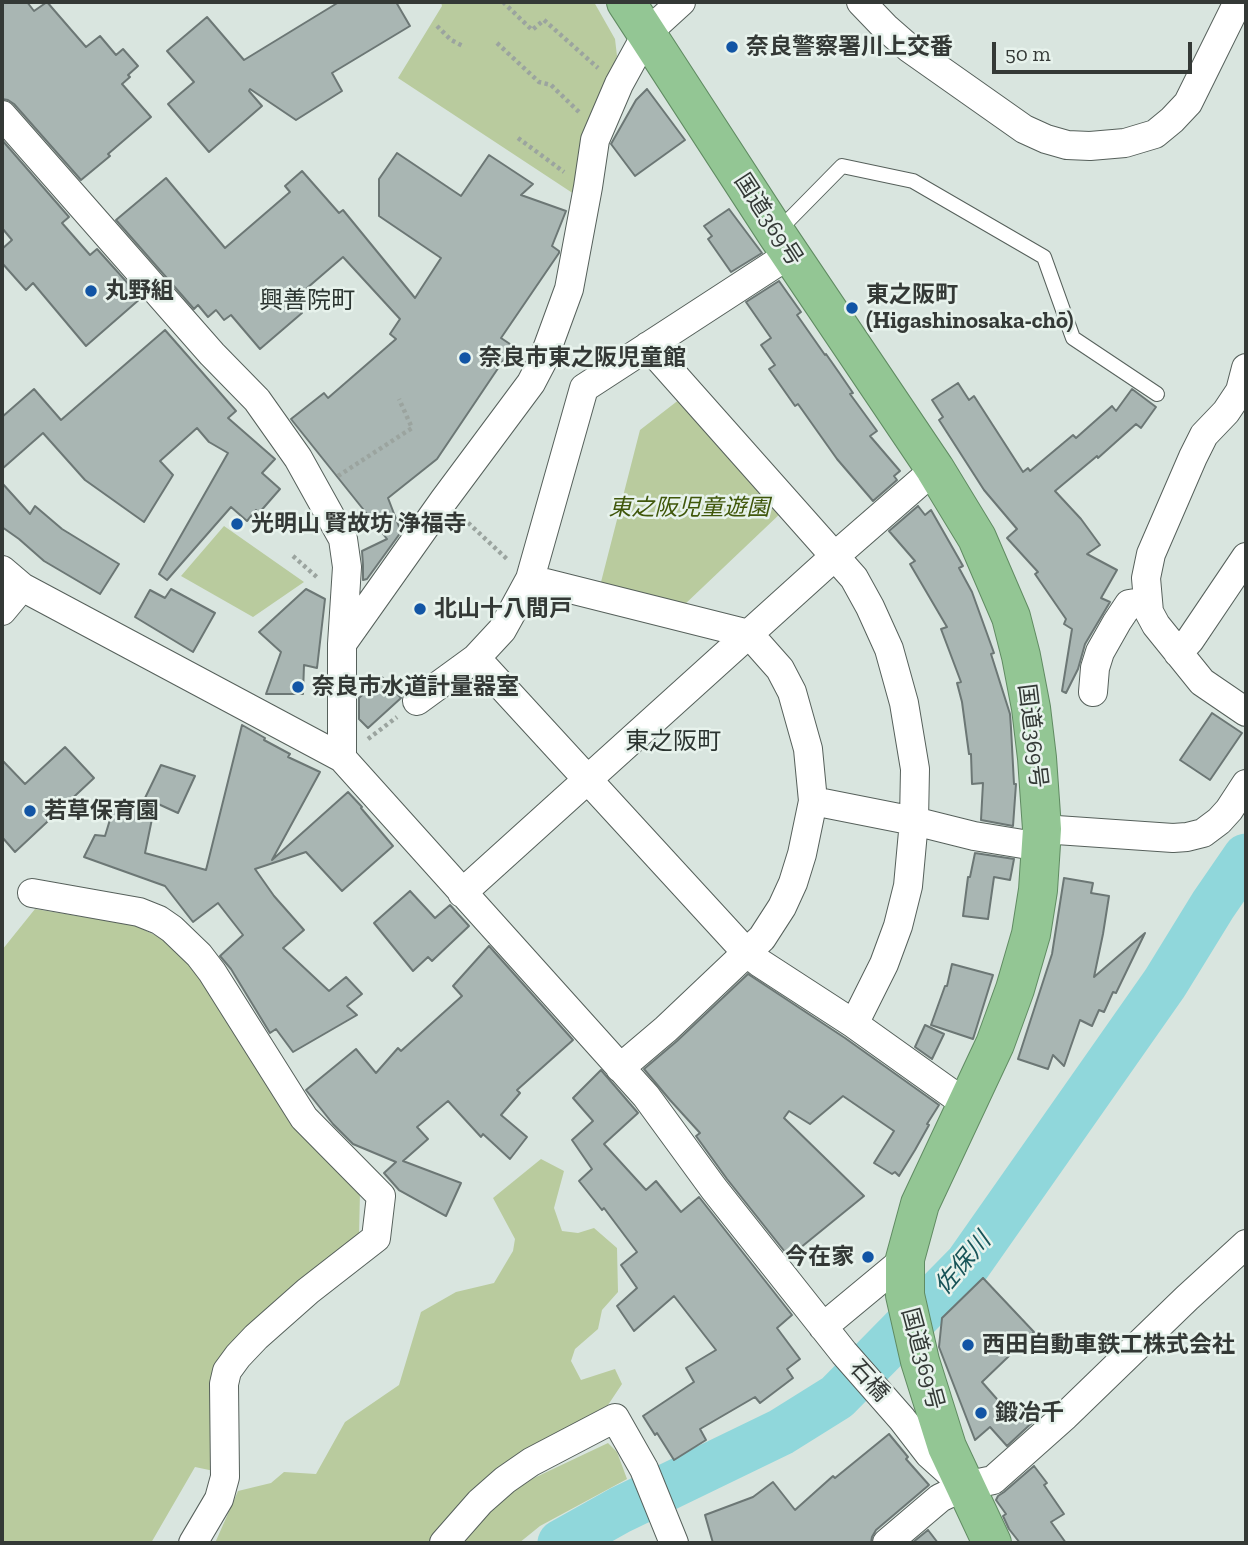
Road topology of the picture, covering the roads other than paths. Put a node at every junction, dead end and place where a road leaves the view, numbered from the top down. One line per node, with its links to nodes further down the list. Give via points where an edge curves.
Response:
1 (626, 2): 5 (highway, 国道369号)
2 (681, 2): 5 (street)
3 (861, 2): 4 (street, via 909,48 1024,129 1067,145 1090,146 1155,134 1172,120 1188,103)
4 (1238, 2)
5 (647, 33): 7 (highway, 国道369号); 19 (street, via 618,84 596,140 569,289 543,360)
6 (2, 115): 19 (street, via 257,400 292,449 343,539 347,567)
7 (783, 243): 8 (street); 10 (lane, via 842,166 913,181 1044,257 1073,338); 11 (highway, 国道369号)
8 (648, 346): 12 (street); 15 (street, via 584,387)
9 (1245, 375): 16 (street, via 1240,391 1193,457 1151,554)
10 (1157, 394)
11 (935, 469): 12 (street); 30 (highway, 国道369号, via 977,538 1011,617 1031,708)
12 (835, 556): 18 (street); 29 (street, via 854,578 889,649 911,739)
13 (1246, 556): 20 (street)
14 (12, 578): 17 (street); 25 (street)
15 (530, 579): 18 (street); 21 (street, via 502,630)
16 (1148, 601): 20 (street, via 1156,625); 22 (street, via 1129,604 1117,622 1100,652)
17 (2, 611)
18 (749, 634): 26 (street); 28 (street, via 792,692 807,749)
19 (342, 644): 25 (street)
20 (1178, 653): 24 (street, via 1202,682)
21 (476, 658): 23 (street); 26 (street)
22 (1093, 691)
23 (417, 701)
24 (1246, 712)
25 (342, 758): 31 (street, 石橋)
26 (587, 780): 31 (street); 33 (street)
27 (1246, 784): 30 (street, via 1229,810 1203,833 1173,838)
28 (813, 801): 29 (street); 33 (street, via 793,883 762,938)
29 (914, 821): 30 (street, via 974,836); 34 (street, via 908,886 898,926)
30 (1041, 838): 36 (highway, 国道369号, via 1031,934 995,1044)
31 (462, 892): 35 (street, 石橋)
32 (32, 893): 42 (street, via 139,912 172,929 212,972 304,1118 381,1196 376,1238 256,1337 227,1371 225,1477 219,1499)
33 (746, 952): 34 (street); 35 (street)
34 (854, 1024): 36 (street)
35 (620, 1068): 39 (street, 石橋)
36 (966, 1104): 38 (highway, 国道369号, via 919,1204)
37 (1246, 1244): 40 (street, via 993,1480)
38 (905, 1277): 39 (street); 40 (highway, 国道369号, via 920,1361 947,1447)
39 (823, 1327): 40 (street, 石橋, via 929,1454)
40 (965, 1486): 44 (street, via 940,1498); 45 (highway, 国道369号)
41 (670, 1533): 43 (street, via 615,1418 505,1480)
42 (193, 1543)
43 (444, 1543)
44 (887, 1543)
45 (992, 1543)

